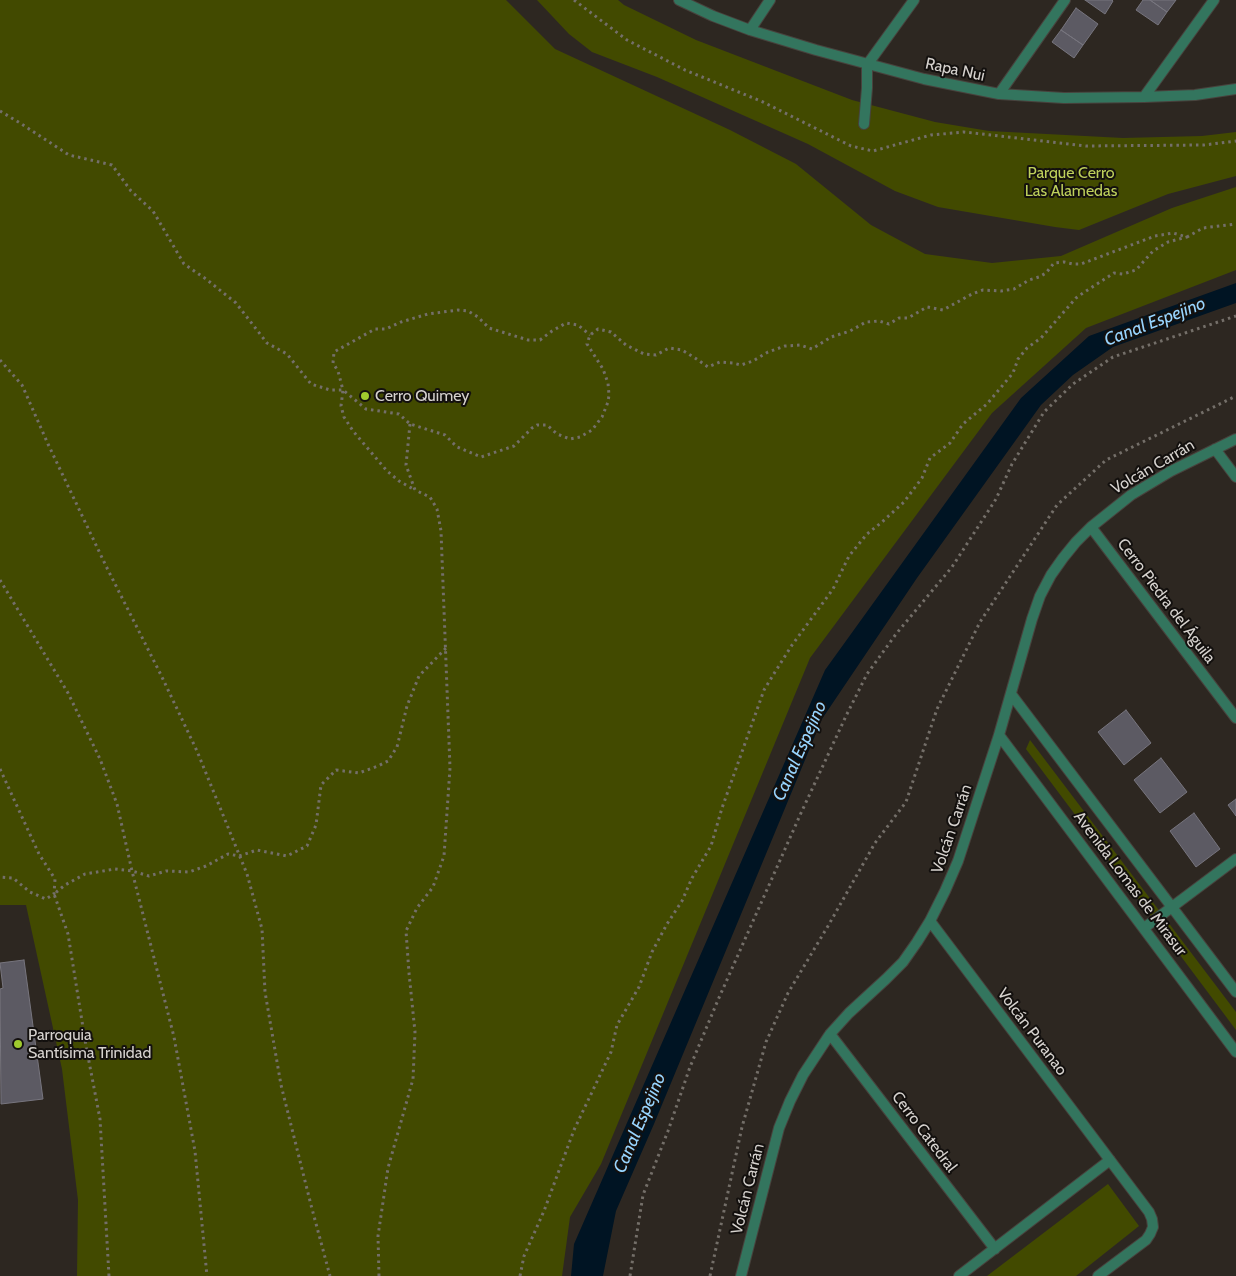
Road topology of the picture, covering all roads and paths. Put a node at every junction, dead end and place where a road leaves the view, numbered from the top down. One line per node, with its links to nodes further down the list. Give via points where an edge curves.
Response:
1 (574, 0): 14 (path, via 627,40 685,70 763,102 850,146 873,151 931,135 964,132 1086,146 1204,145)
2 (679, 0): 7 (street, Rapa Nui)
3 (770, 0): 7 (street)
4 (914, 0): 8 (street)
5 (1065, 0): 10 (street)
6 (1214, 0): 11 (street)
7 (750, 30): 8 (street, Rapa Nui)
8 (867, 65): 10 (street, Rapa Nui); 13 (street)
9 (1236, 89): 11 (street, Rapa Nui)
10 (999, 94): 11 (street, Rapa Nui, via 1064,98)
11 (1144, 97)
12 (0, 111): 20 (path, via 69,155 112,165 131,191 153,211 184,264 236,303 267,343 287,354 311,384)
13 (864, 124)
14 (1236, 141)
15 (1236, 224): 16 (path, via 1203,228)
16 (1187, 237): 18 (path, via 1173,232 1081,264 1054,263 1046,273 1014,289 983,290 943,310 927,307 889,324 866,322 812,349 800,345 785,346 741,365 720,362 708,367 682,350 669,348 656,355 644,354 611,332 598,328); 51 (path, via 1168,242 1153,251 1136,270 1114,273 1076,298 1041,338 1027,348 1013,373 986,404 963,424 950,443 930,458 922,478 904,502 867,534 849,556 833,589 764,690 711,846 652,952 639,986 617,1025 611,1052 574,1130 524,1256)
17 (1236, 316): 52 (path, via 1114,357 1073,384 1044,412 1012,464 996,499 952,566 867,674 801,813 690,1067 643,1195)
18 (590, 335): 20 (path, via 578,325 566,323 540,340 528,340 489,328 468,311 428,314 386,329 375,329 334,352 333,363); 22 (path, via 587,344 603,369 609,395 602,417 592,430 580,437 570,439 547,425 537,425 514,446 481,457 457,447 446,435)
19 (0, 360): 34 (path, via 22,385 101,557 197,751)
20 (343, 390): 22 (path, via 366,409 399,414); 26 (path, via 341,406 353,431 387,471)
21 (1236, 396): 53 (path, via 1106,460 1057,504 980,622 937,709 906,802 875,843 788,993 766,1042 742,1127)
22 (410, 424): 26 (path, via 406,465)
23 (1236, 439): 24 (street, Volcán Carrán)
24 (1215, 449): 25 (street); 27 (street, Volcán Carrán, via 1153,481)
25 (1236, 477)
26 (416, 490): 29 (path, via 430,497 437,509 441,532)
27 (1091, 527): 30 (street, Volcán Carrán, via 1062,558 1040,596); 31 (street, Cerro Piedra del Águila)
28 (0, 580): 36 (path, via 68,693 100,759 117,804)
29 (446, 648): 34 (path, via 419,676 407,706 397,747 388,761 359,773 336,770 321,785 316,825 307,846 288,856 257,850); 50 (path, via 450,768 444,856 433,887 417,908 406,931 415,1032 413,1079 388,1168 378,1236)
30 (1011, 694): 32 (street, Volcán Carrán); 39 (street, Avenida Lomas de Mirasur)
31 (1236, 718)
32 (1000, 735): 40 (street, Volcán Carrán, via 958,861); 41 (street, Avenida Lomas de Mirasur)
33 (0, 769): 38 (path, via 39,854 55,879)
34 (239, 856): 36 (path, via 228,854 189,872 166,871 149,876); 49 (path, via 262,929 265,992 281,1085)
35 (1236, 859): 39 (street)
36 (132, 871): 38 (path, via 115,869 85,874); 48 (path, via 174,1037 195,1151)
37 (0, 877): 38 (path, via 12,878 46,899)
38 (54, 894): 47 (path, via 68,934 100,1119)
39 (1172, 907): 41 (street); 42 (street, Avenida Lomas de Mirasur)
40 (930, 921): 43 (street, Volcán Carrán, via 903,962); 45 (street, Volcán Puranao)
41 (1144, 928): 44 (street, Avenida Lomas de Mirasur)
42 (1236, 992)
43 (830, 1034): 46 (street, Cerro Catedral); 54 (street, Volcán Carrán, via 803,1075 779,1128)
44 (1236, 1052)
45 (1110, 1160): 46 (street); 56 (street, Volcán Puranao, via 1149,1212 1153,1227 1146,1240)
46 (995, 1249): 55 (street)
47 (109, 1276)
48 (207, 1276)
49 (330, 1276)
50 (379, 1276)
51 (520, 1276)
52 (630, 1276)
53 (710, 1276)
54 (741, 1276)
55 (959, 1276)
56 (1098, 1276)

